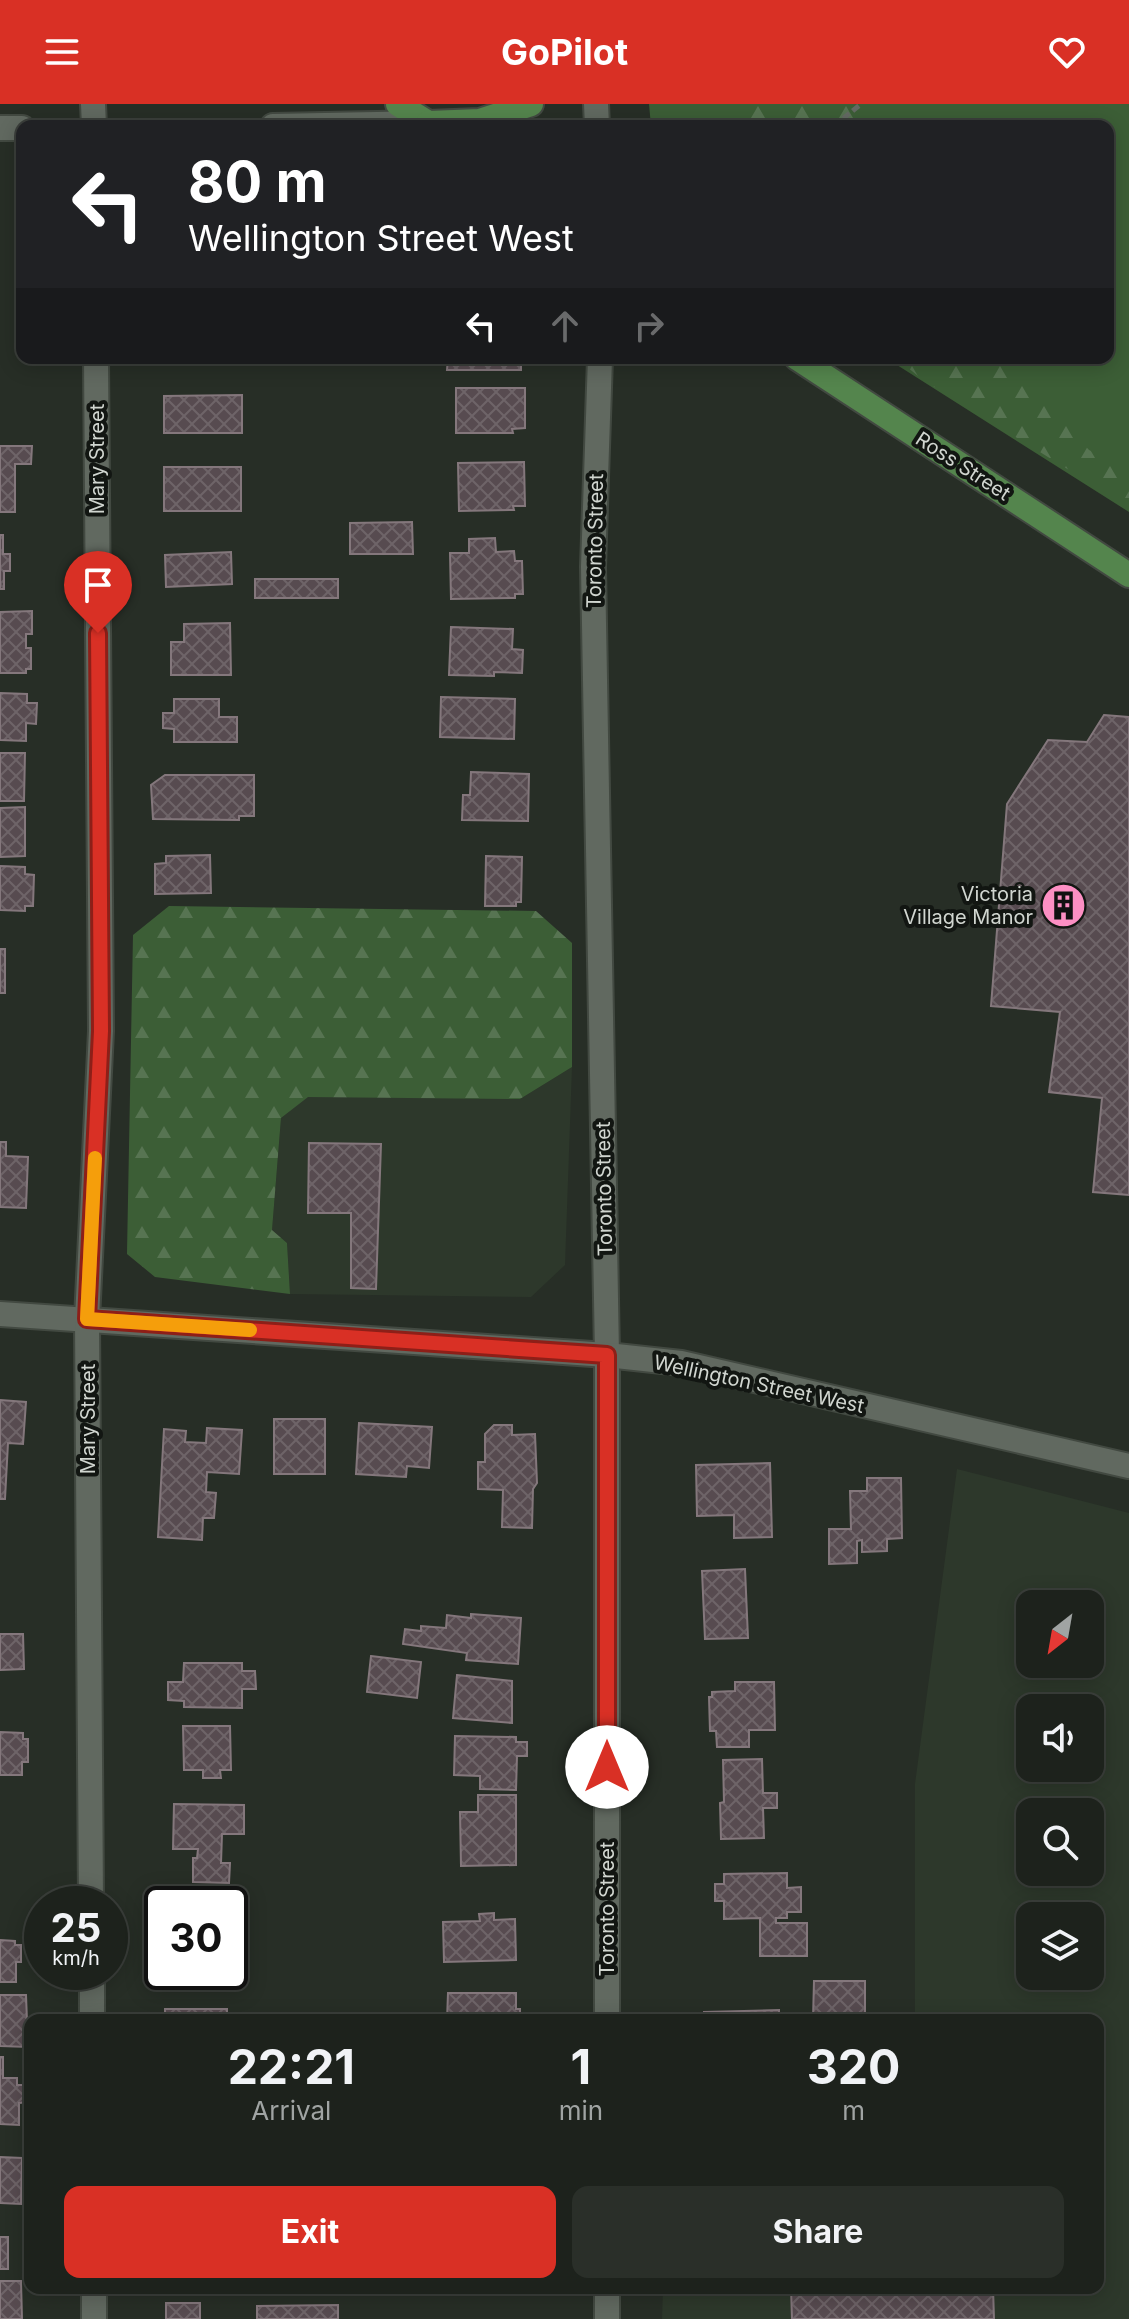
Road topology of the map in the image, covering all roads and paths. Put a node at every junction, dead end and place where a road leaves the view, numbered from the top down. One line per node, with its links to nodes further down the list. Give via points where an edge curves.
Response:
1 (398, 104): 4 (main road)
2 (531, 104): 5 (main road)
3 (861, 104): 6 (path)
4 (424, 120)
5 (483, 120)
6 (841, 120)
7 (96, 364): 12 (street, Mary Street, via 101,1031)
8 (600, 364): 13 (street, Toronto Street, via 593,567)
9 (806, 364): 10 (main road, Ross Street)
10 (1129, 575)
11 (0, 1314): 12 (street, Wellington Street West)
12 (87, 1319): 13 (street, Wellington Street West); 15 (street, Mary Street)
13 (607, 1355): 14 (street, Wellington Street West, via 681,1363); 18 (street, Toronto Street)
14 (1129, 1466)
15 (91, 1886)
16 (92, 1990): 17 (street)
17 (92, 2014)
18 (607, 2014)
19 (94, 2294): 21 (street)
20 (607, 2294): 22 (street)
21 (94, 2319)
22 (607, 2319)

